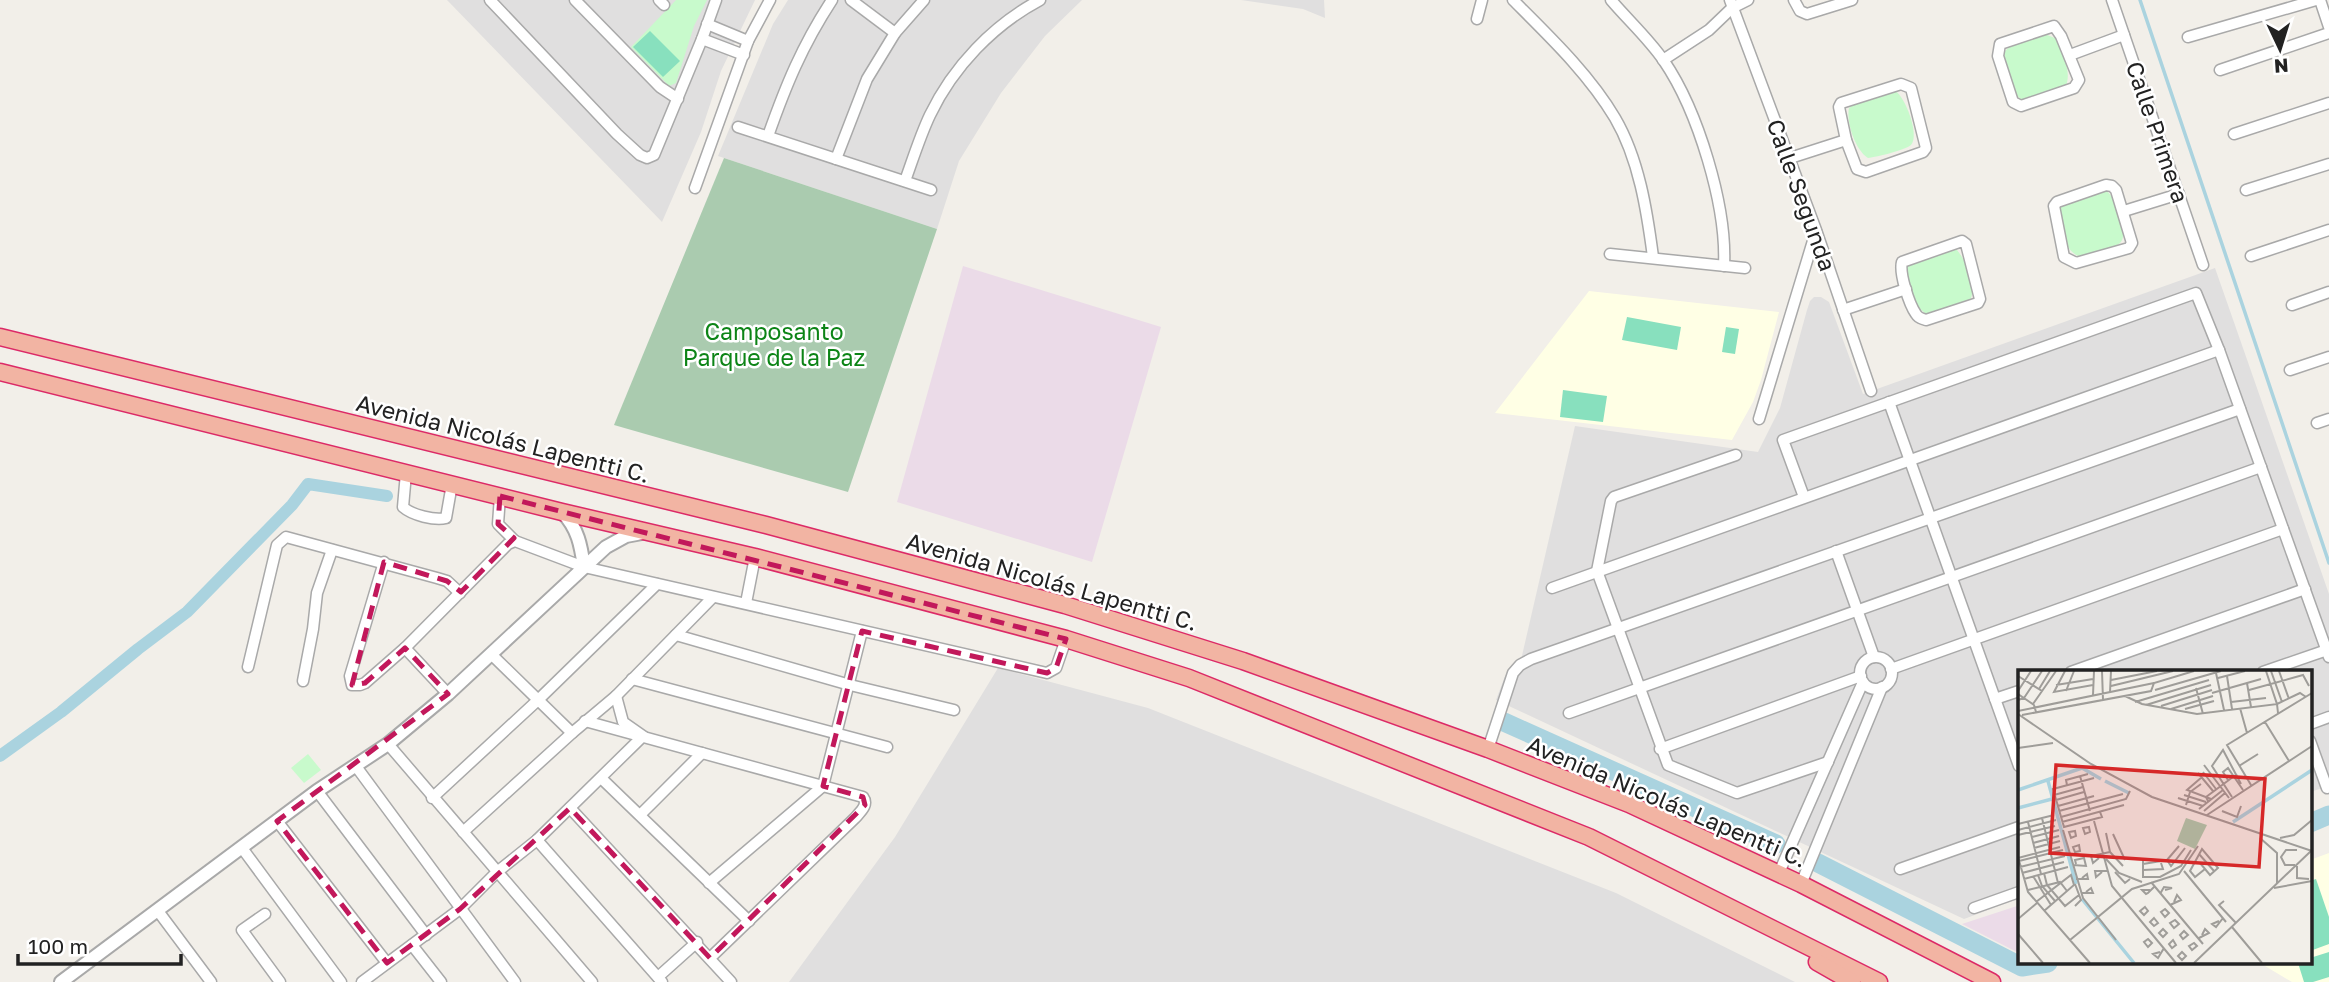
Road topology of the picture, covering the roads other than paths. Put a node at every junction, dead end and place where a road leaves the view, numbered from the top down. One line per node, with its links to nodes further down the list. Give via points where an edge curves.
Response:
1 (490, 0): 32 (street, via 640,155 654,155)
2 (575, 0): 32 (street)
3 (716, 0): 20 (street)
4 (770, 0): 27 (street)
5 (832, 0): 36 (street, via 791,71)
6 (851, 0): 22 (street)
7 (924, 0): 22 (street)
8 (1040, 0): 18 (street)
9 (1482, 0): 19 (street)
10 (1513, 0): 51 (street, via 1616,120 1638,179)
11 (1611, 0): 30 (street)
12 (1748, 0): 17 (street)
13 (1794, 0): 14 (street, via 1807,14)
14 (1852, 0)
15 (2112, 0): 24 (street, Calle Primera)
16 (2318, 0): 21 (street); 25 (street)
17 (1729, 3): 30 (street, via 1709,30); 38 (street, Calle Segunda)
18 (1022, 4): 41 (street, via 977,47 943,89)
19 (1477, 19)
20 (707, 24): 26 (street); 27 (street)
21 (2329, 27)
22 (895, 33): 39 (street, via 867,79)
23 (2329, 33): 31 (street)
24 (2124, 35): 29 (street); 45 (street, Calle Primera)
25 (2188, 37)
26 (702, 39): 28 (street); 32 (street)
27 (748, 41): 28 (street)
28 (744, 55): 42 (street)
29 (2070, 55): 29 (street, via 2079,80 2074,88 2021,106 2013,102 1998,56 2000,44 2054,26)
30 (1663, 61): 53 (street, via 1696,124 1717,198)
31 (2220, 70)
32 (677, 99)
33 (2329, 103): 35 (street)
34 (738, 127): 36 (street)
35 (2234, 134)
36 (768, 136): 39 (street)
37 (1846, 140): 37 (street, via 1841,103 1901,84 1911,88 1926,144 1923,152 1866,172 1857,169); 38 (street)
38 (1790, 158): 47 (street, Calle Segunda)
39 (836, 159): 41 (street)
40 (2329, 164): 44 (street)
41 (905, 181): 43 (street)
42 (695, 188)
43 (931, 190)
44 (2246, 190)
45 (2179, 194): 46 (street); 52 (street, Calle Primera)
46 (2124, 211): 46 (street, via 2132,237 2129,248 2076,263 2064,257 2054,212 2057,202 2106,185 2116,191)
47 (1816, 230): 58 (street, Calle Segunda); 69 (street)
48 (2329, 230): 50 (street)
49 (1610, 254): 51 (street)
50 (2250, 256)
51 (1653, 257): 53 (street)
52 (2203, 265)
53 (1724, 266): 54 (street)
54 (1745, 268)
55 (1906, 289): 55 (street, via 1902,262 1962,241 1966,244 1978,303 1926,320 1916,314); 58 (street)
56 (2329, 292): 57 (street)
57 (2291, 305)
58 (1843, 310): 66 (street, Calle Segunda)
59 (0, 328): 62 (highway)
60 (0, 337): 62 (highway)
61 (2219, 350): 67 (street, via 2196,293); 68 (street); 73 (street)
62 (55, 351): 133 (highway, Avenida Nicolás Lapentti C., via 766,525 1065,605 1243,661)
63 (2329, 357): 64 (street)
64 (2290, 370)
65 (0, 372): 75 (highway)
66 (1871, 391)
67 (1889, 402): 73 (street); 78 (street, via 1783,440)
68 (2240, 409): 74 (street); 80 (street)
69 (1759, 419)
70 (2329, 419): 71 (street)
71 (2317, 424)
72 (1736, 455): 89 (street, via 1614,497)
73 (1909, 460): 78 (street); 80 (street)
74 (2261, 467): 81 (street); 90 (street)
75 (406, 473): 76 (highway); 76 (street, via 403,507 442,520)
76 (452, 484): 77 (highway)
77 (500, 496): 79 (highway); 83 (street, via 498,524)
78 (1804, 497): 89 (street)
79 (562, 512): 82 (highway); 88 (street, via 572,522)
80 (1930, 518): 85 (street); 90 (street)
81 (2283, 529): 93 (street); 102 (street)
82 (645, 532): 86 (highway); 88 (street, via 606,547)
83 (515, 541): 88 (street); 94 (street)
84 (332, 550): 87 (street); 107 (street, via 290,537 278,541); 113 (street, via 317,593)
85 (1836, 551): 97 (street); 98 (street)
86 (755, 557): 96 (street); 101 (highway)
87 (384, 562): 94 (street, via 447,581); 103 (street, via 350,676 352,685 365,683)
88 (584, 567): 91 (street); 105 (street)
89 (1597, 571): 92 (street); 98 (street)
90 (1952, 577): 97 (street); 102 (street)
91 (657, 584): 95 (street); 121 (street)
92 (1552, 588)
93 (2305, 589): 104 (street); 109 (street)
94 (460, 593): 103 (street)
95 (713, 597): 96 (street); 100 (street)
96 (746, 603): 99 (street)
97 (1857, 610): 106 (street); 116 (street)
98 (1618, 629): 116 (street); 133 (street, via 1521,664 1513,673)
99 (862, 631): 101 (street, via 1047,673 1055,668); 114 (street)
100 (676, 635): 111 (street); 114 (street)
101 (1066, 639): 154 (highway, via 1245,699 1589,837)
102 (1974, 639): 108 (street); 120 (street)
103 (405, 648): 118 (street)
104 (2328, 653): 110 (street)
105 (492, 655): 118 (street); 121 (street)
106 (1874, 657): 108 (street, via 1885,660); 112 (street, via 1864,663)
107 (248, 667)
108 (1891, 669): 115 (street, via 1889,681)
109 (2077, 670)
110 (2270, 670)
111 (632, 679): 119 (street); 127 (street)
112 (1862, 679): 115 (street, via 1871,688); 134 (street); 137 (street)
113 (303, 681)
114 (850, 685): 122 (street); 127 (street)
115 (1882, 687): 156 (street)
116 (1639, 688): 123 (street); 134 (street)
117 (2018, 691): 120 (street)
118 (448, 694): 130 (street)
119 (616, 696): 125 (street); 129 (street, via 623,722)
120 (1995, 699): 136 (street)
121 (538, 701): 128 (street); 143 (street)
122 (954, 710)
123 (1569, 713)
124 (2329, 717): 126 (street)
125 (585, 721): 128 (street); 129 (street)
126 (2312, 723)
127 (836, 732): 131 (street); 140 (street)
128 (572, 733): 148 (street)
129 (643, 736): 135 (street); 139 (street)
130 (388, 744): 138 (street); 143 (street)
131 (887, 747)
132 (2312, 747): 141 (street)
133 (1488, 749): 153 (highway, Avenida Nicolás Lapentti C., via 1629,804)
134 (1660, 749): 137 (street, via 1668,765 1737,793)
135 (702, 753): 140 (street); 145 (street)
136 (2018, 758)
137 (1828, 762): 153 (street)
138 (355, 765): 142 (street); 159 (street)
139 (601, 778): 144 (street); 145 (street)
140 (823, 786): 155 (street); 162 (street, via 863,797 866,805)
141 (2327, 788)
142 (317, 791): 146 (street); 163 (street)
143 (432, 798): 148 (street)
144 (570, 808): 149 (street); 164 (street)
145 (640, 815): 155 (street)
146 (277, 821): 150 (street); 167 (street)
147 (2018, 827): 151 (street)
148 (463, 832): 152 (street)
149 (537, 840): 152 (street); 168 (street)
150 (242, 848): 160 (street); 172 (street)
151 (1900, 869)
152 (497, 872): 159 (street); 176 (street)
153 (1778, 874): 156 (highway, Avenida Nicolás Lapentti C.)
154 (1676, 880): 178 (highway); 179 (highway)
155 (709, 883): 162 (street)
156 (1801, 884): 180 (highway, Avenida Nicolás Lapentti C.)
157 (2018, 892): 158 (street)
158 (1974, 908)
159 (460, 909): 163 (street); 175 (street)
160 (158, 911): 169 (street); 170 (street)
161 (265, 914): 171 (street, via 242,930)
162 (749, 921): 166 (street)
163 (426, 935): 165 (street)
164 (697, 943): 166 (street); 168 (street)
165 (412, 945): 167 (street); 174 (street)
166 (710, 957): 177 (street)
167 (387, 963): 173 (street)
168 (660, 980)
169 (61, 982)
170 (211, 982)
171 (280, 982)
172 (341, 982)
173 (362, 982)
174 (441, 982)
175 (514, 982)
176 (592, 982)
177 (731, 982)
178 (1852, 982)
179 (1879, 982)
180 (1992, 982)

